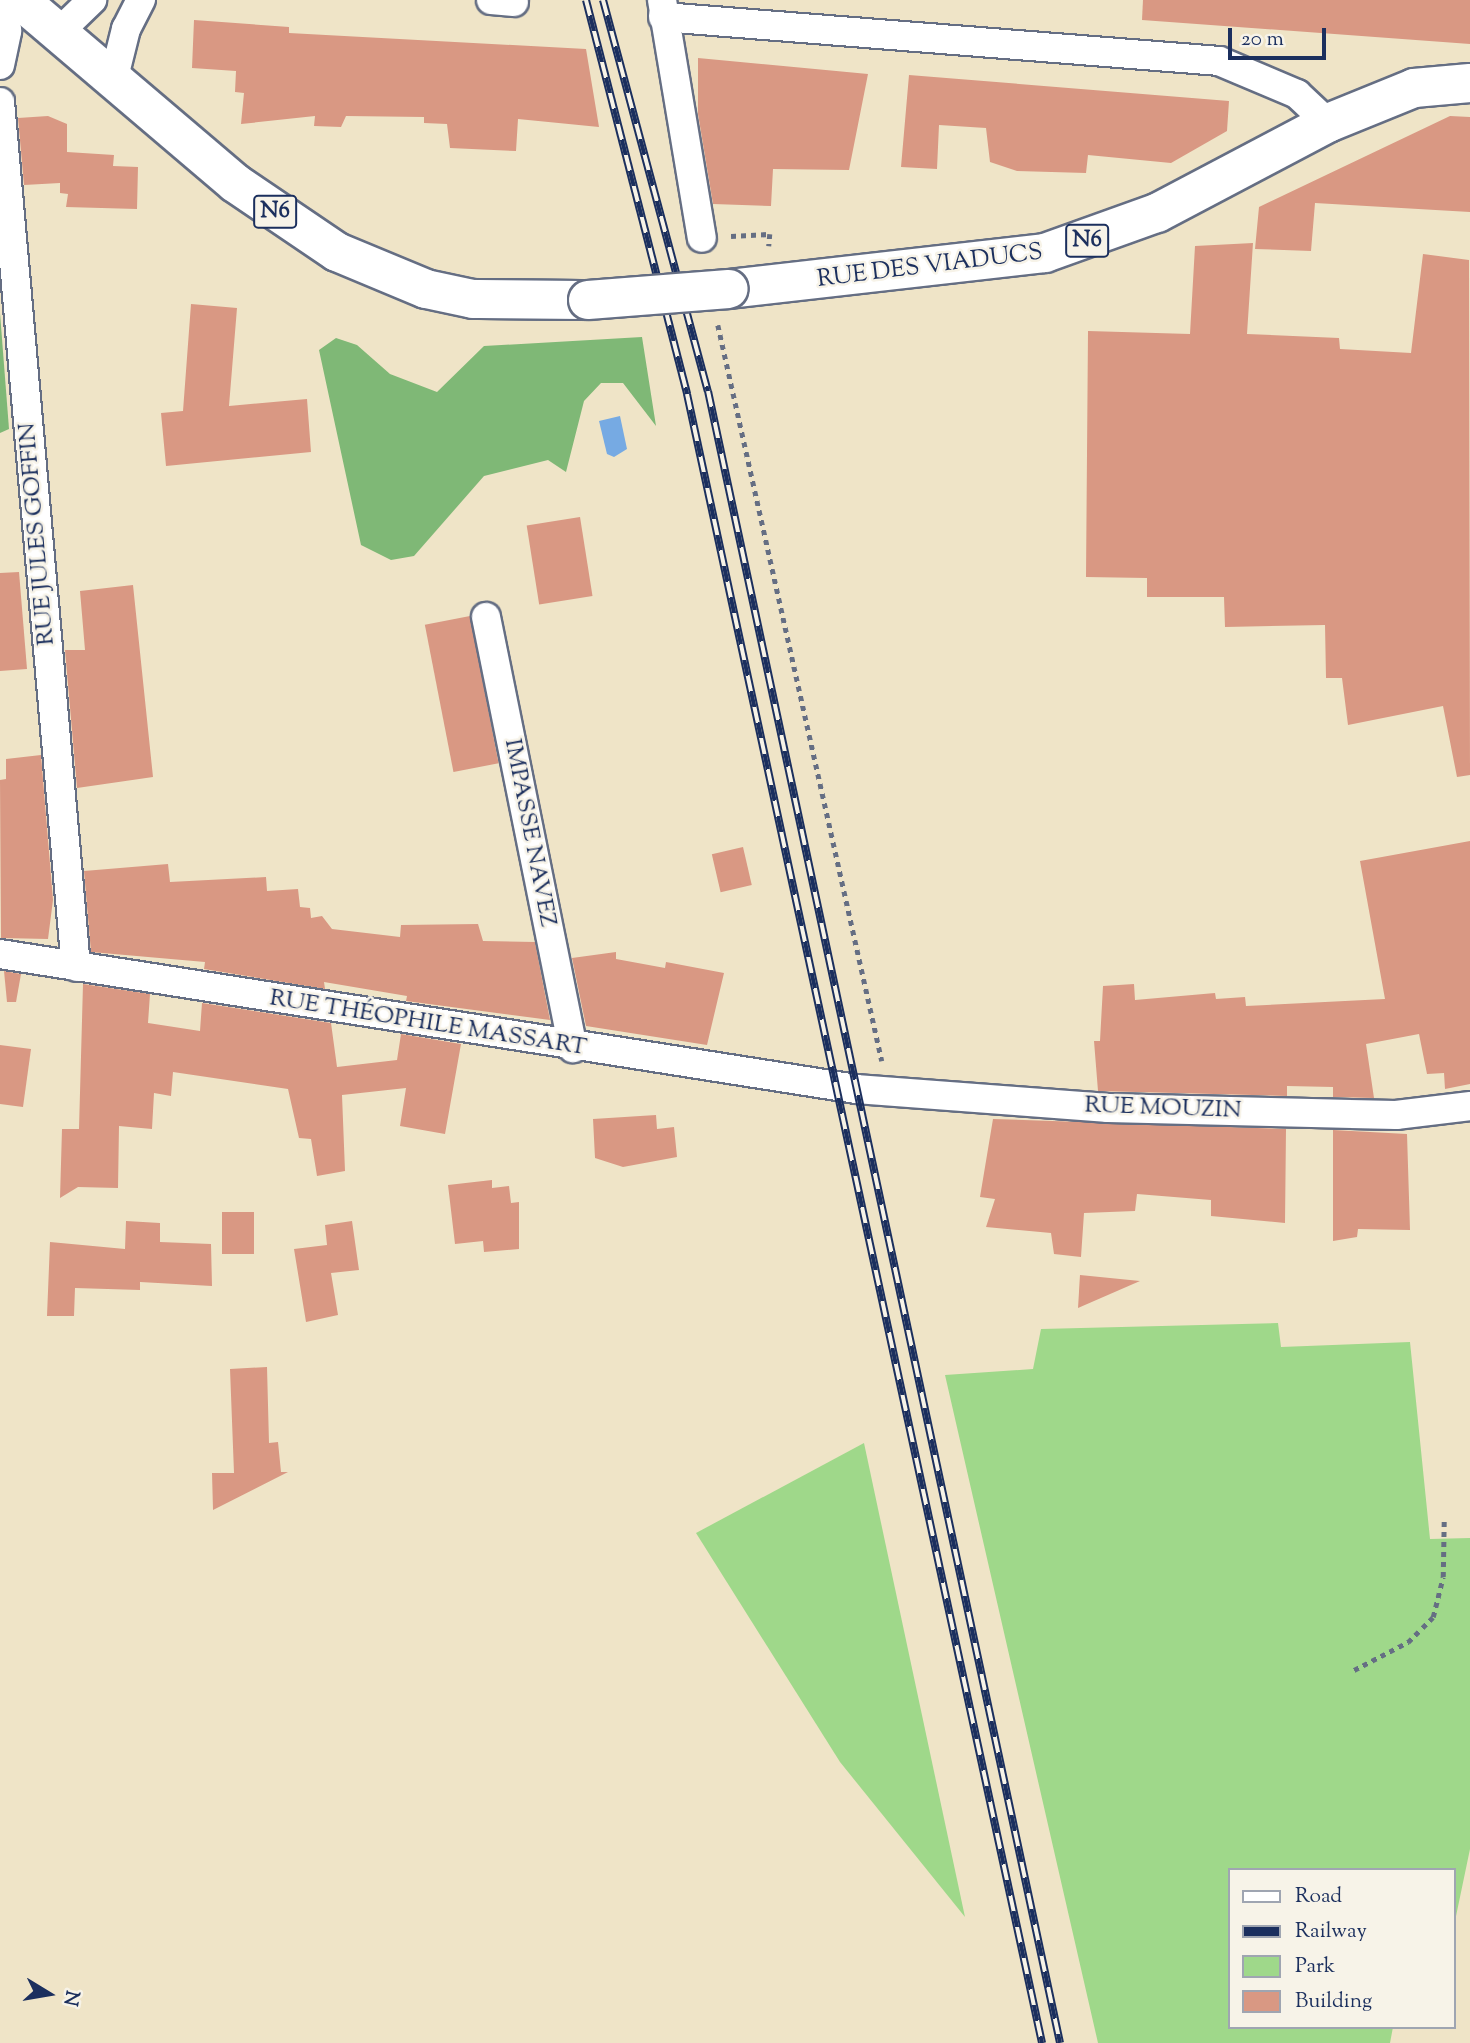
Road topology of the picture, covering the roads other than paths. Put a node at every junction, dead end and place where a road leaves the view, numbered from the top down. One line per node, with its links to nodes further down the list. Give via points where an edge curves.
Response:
1 (4, 0): 7 (street, via 7,31)
2 (20, 0): 6 (main road, N6)
3 (92, 0): 6 (street)
4 (141, 0): 8 (street, via 126,29)
5 (663, 8): 11 (street, via 1219,61 1297,94); 12 (street)
6 (60, 31): 8 (main road, N6)
7 (0, 65)
8 (113, 81): 11 (main road, RUE DES VIADUCS / N6, bridge, via 235,183 337,253 415,285 473,299 588,300 729,289 1045,253 1157,213)
9 (1470, 83): 11 (main road, RUE DES VIADUCS / N6, via 1414,88)
10 (0, 102): 15 (street, RUE JULES GOFFIN)
11 (1328, 123)
12 (702, 238)
13 (486, 617): 16 (street, IMPASSE NAVEZ)
14 (0, 954): 15 (street, RUE THÉOPHILE MASSART)
15 (76, 967): 16 (street, RUE THÉOPHILE MASSART)
16 (573, 1048): 17 (street, RUE THÉOPHILE MASSART)
17 (856, 1090): 18 (street, RUE MOUZIN, via 1108,1108 1382,1114)
18 (1470, 1106)

